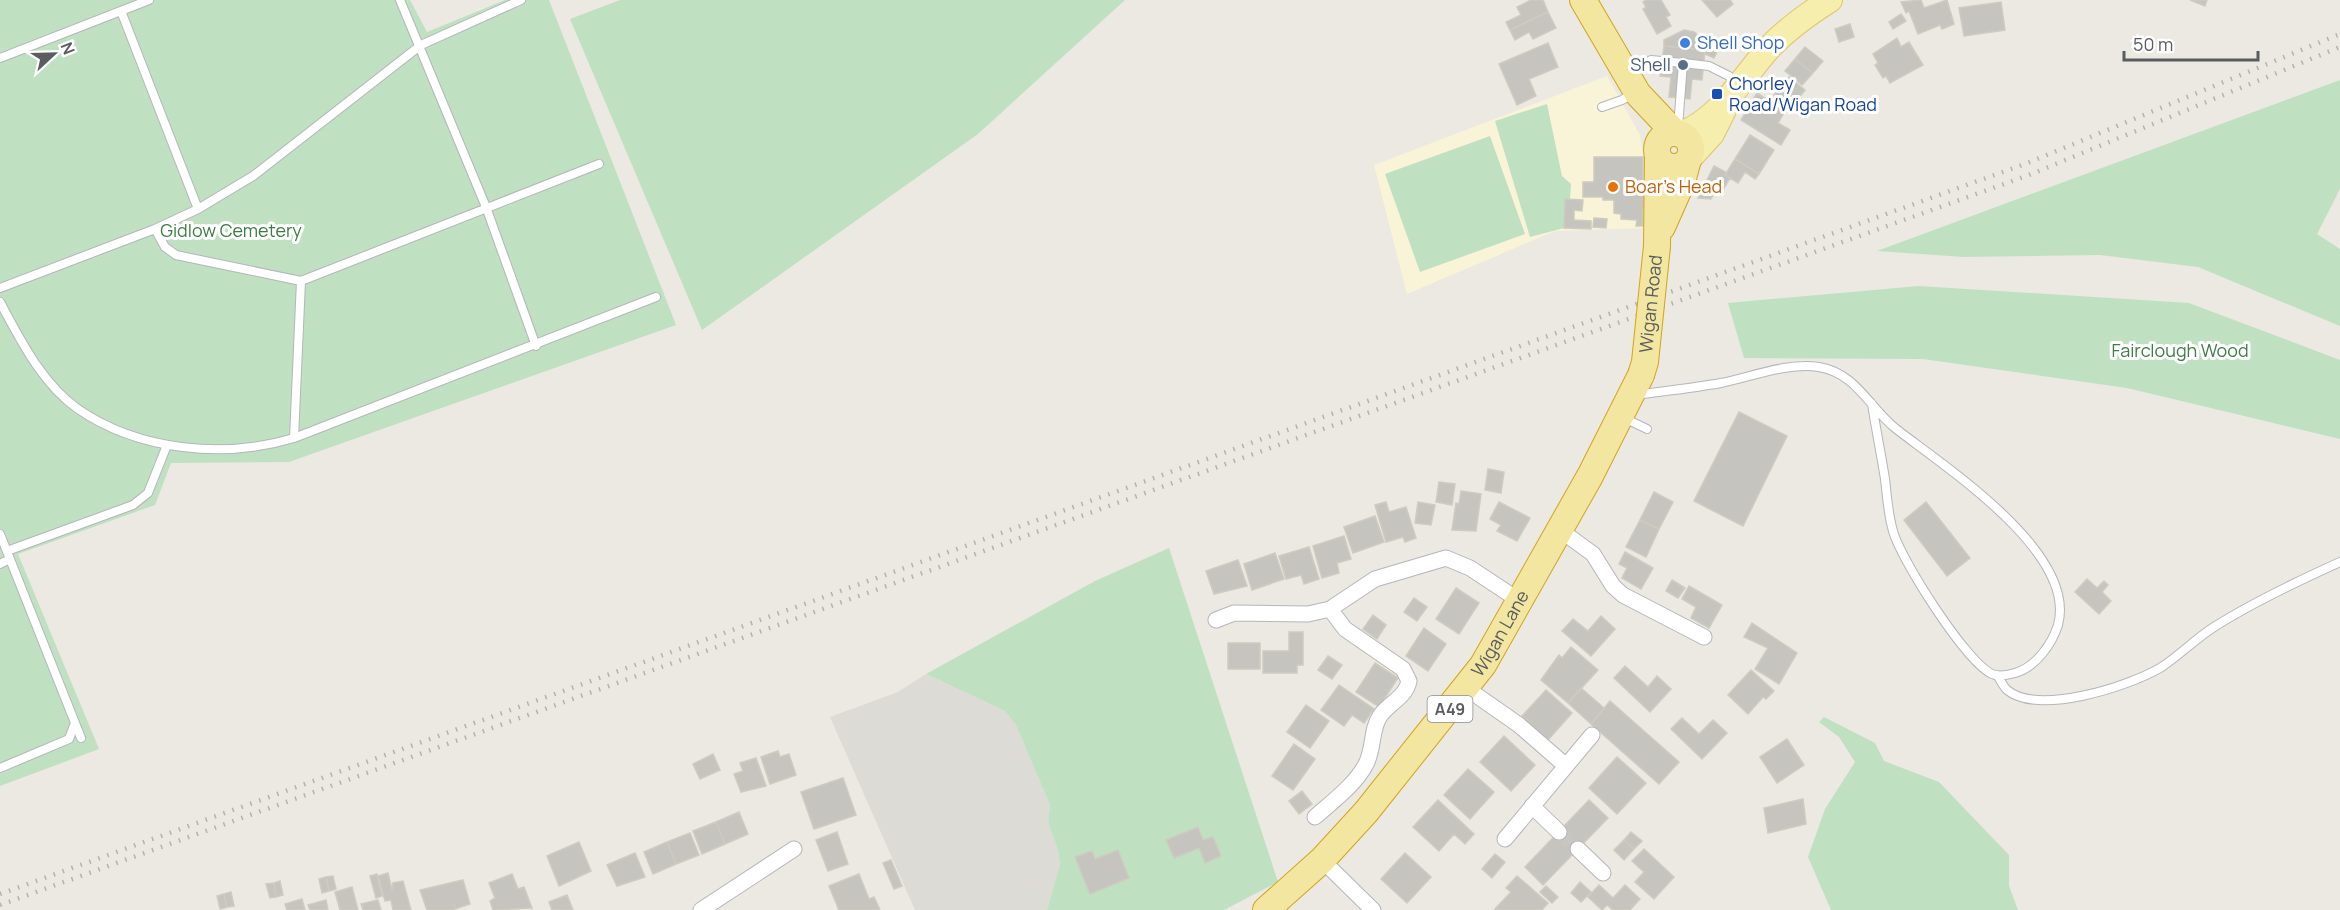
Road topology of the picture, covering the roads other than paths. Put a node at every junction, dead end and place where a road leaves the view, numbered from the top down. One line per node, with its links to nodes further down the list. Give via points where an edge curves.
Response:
1 (149, 0): 6 (lane)
2 (400, 0): 7 (lane)
3 (521, 0): 7 (lane)
4 (1583, 0): 10 (highway, Wigan Road / A49)
5 (1830, 0): 11 (main road, via 1805,15 1769,48)
6 (121, 11): 8 (lane); 18 (lane)
7 (421, 45): 17 (lane); 18 (lane, via 253,176)
8 (0, 58)
9 (1683, 63): 10 (lane, via 1651,60); 11 (lane, via 1709,66 1729,76); 13 (lane)
10 (1633, 86): 12 (lane, via 1622,100); 13 (highway, Wigan Road / A49); 14 (highway, Wigan Road / A49)
11 (1735, 92): 13 (main road, via 1700,123); 15 (main road, via 1715,130)
12 (1602, 106)
13 (1678, 134): 14 (highway, via 1664,136); 15 (highway, A49, via 1689,142)
14 (1658, 154): 15 (highway, via 1671,167); 20 (highway, Wigan Road / A49)
15 (1688, 160): 20 (highway, Wigan Road / A49)
16 (600, 164): 17 (lane)
17 (486, 207): 21 (lane); 25 (lane)
18 (198, 209): 19 (lane)
19 (155, 229): 21 (lane, via 165,247 176,255); 22 (lane)
20 (1658, 240): 26 (highway, Wigan Road / A49, bridge, via 1645,362)
21 (301, 281): 29 (lane)
22 (0, 288)
23 (656, 297): 25 (lane)
24 (0, 302): 30 (lane, via 26,349 77,408 119,430)
25 (536, 346): 29 (lane)
26 (1631, 396): 27 (lane, via 1817,366 1848,378); 28 (lane); 31 (highway, Wigan Lane / A49)
27 (1872, 404): 41 (lane, via 1895,536 1958,642); 41 (lane, via 1894,427 1997,507 2025,539 2055,586 2058,623 2049,645 2041,656 2018,672)
28 (1647, 429)
29 (294, 438): 30 (lane, via 237,450)
30 (167, 445): 33 (lane, via 148,494 133,505)
31 (1560, 530): 37 (highway, Wigan Lane / A49); 40 (street, via 1593,554 1623,595)
32 (0, 534): 33 (lane)
33 (7, 551): 34 (lane)
34 (10, 560): 36 (lane); 43 (lane)
35 (2340, 562): 41 (lane, via 2214,627 2159,668 2120,685 2075,698 2040,699 2007,690)
36 (0, 564)
37 (1520, 601): 38 (street, via 1470,567 1446,558 1375,579); 42 (highway, Wigan Lane / A49, via 1484,665)
38 (1330, 609): 39 (street, via 1308,614 1234,613); 49 (street, via 1345,629 1403,669 1409,681 1403,694 1377,722 1360,774)
39 (1216, 620)
40 (1704, 637)
41 (1997, 675)
42 (1466, 688): 46 (street, via 1519,725); 54 (highway, Wigan Lane / A49)
43 (75, 723): 45 (lane); 47 (lane, via 69,739)
44 (1592, 735): 46 (street)
45 (81, 738)
46 (1566, 766): 48 (street)
47 (0, 768)
48 (1532, 807): 50 (street); 51 (street)
49 (1315, 817)
50 (1559, 832)
51 (1505, 839)
52 (794, 849): 57 (street)
53 (1578, 849): 55 (street)
54 (1322, 860): 56 (highway, Wigan Lane / A49); 58 (street)
55 (1603, 873)
56 (1274, 907)
57 (701, 910)
58 (1372, 910)

